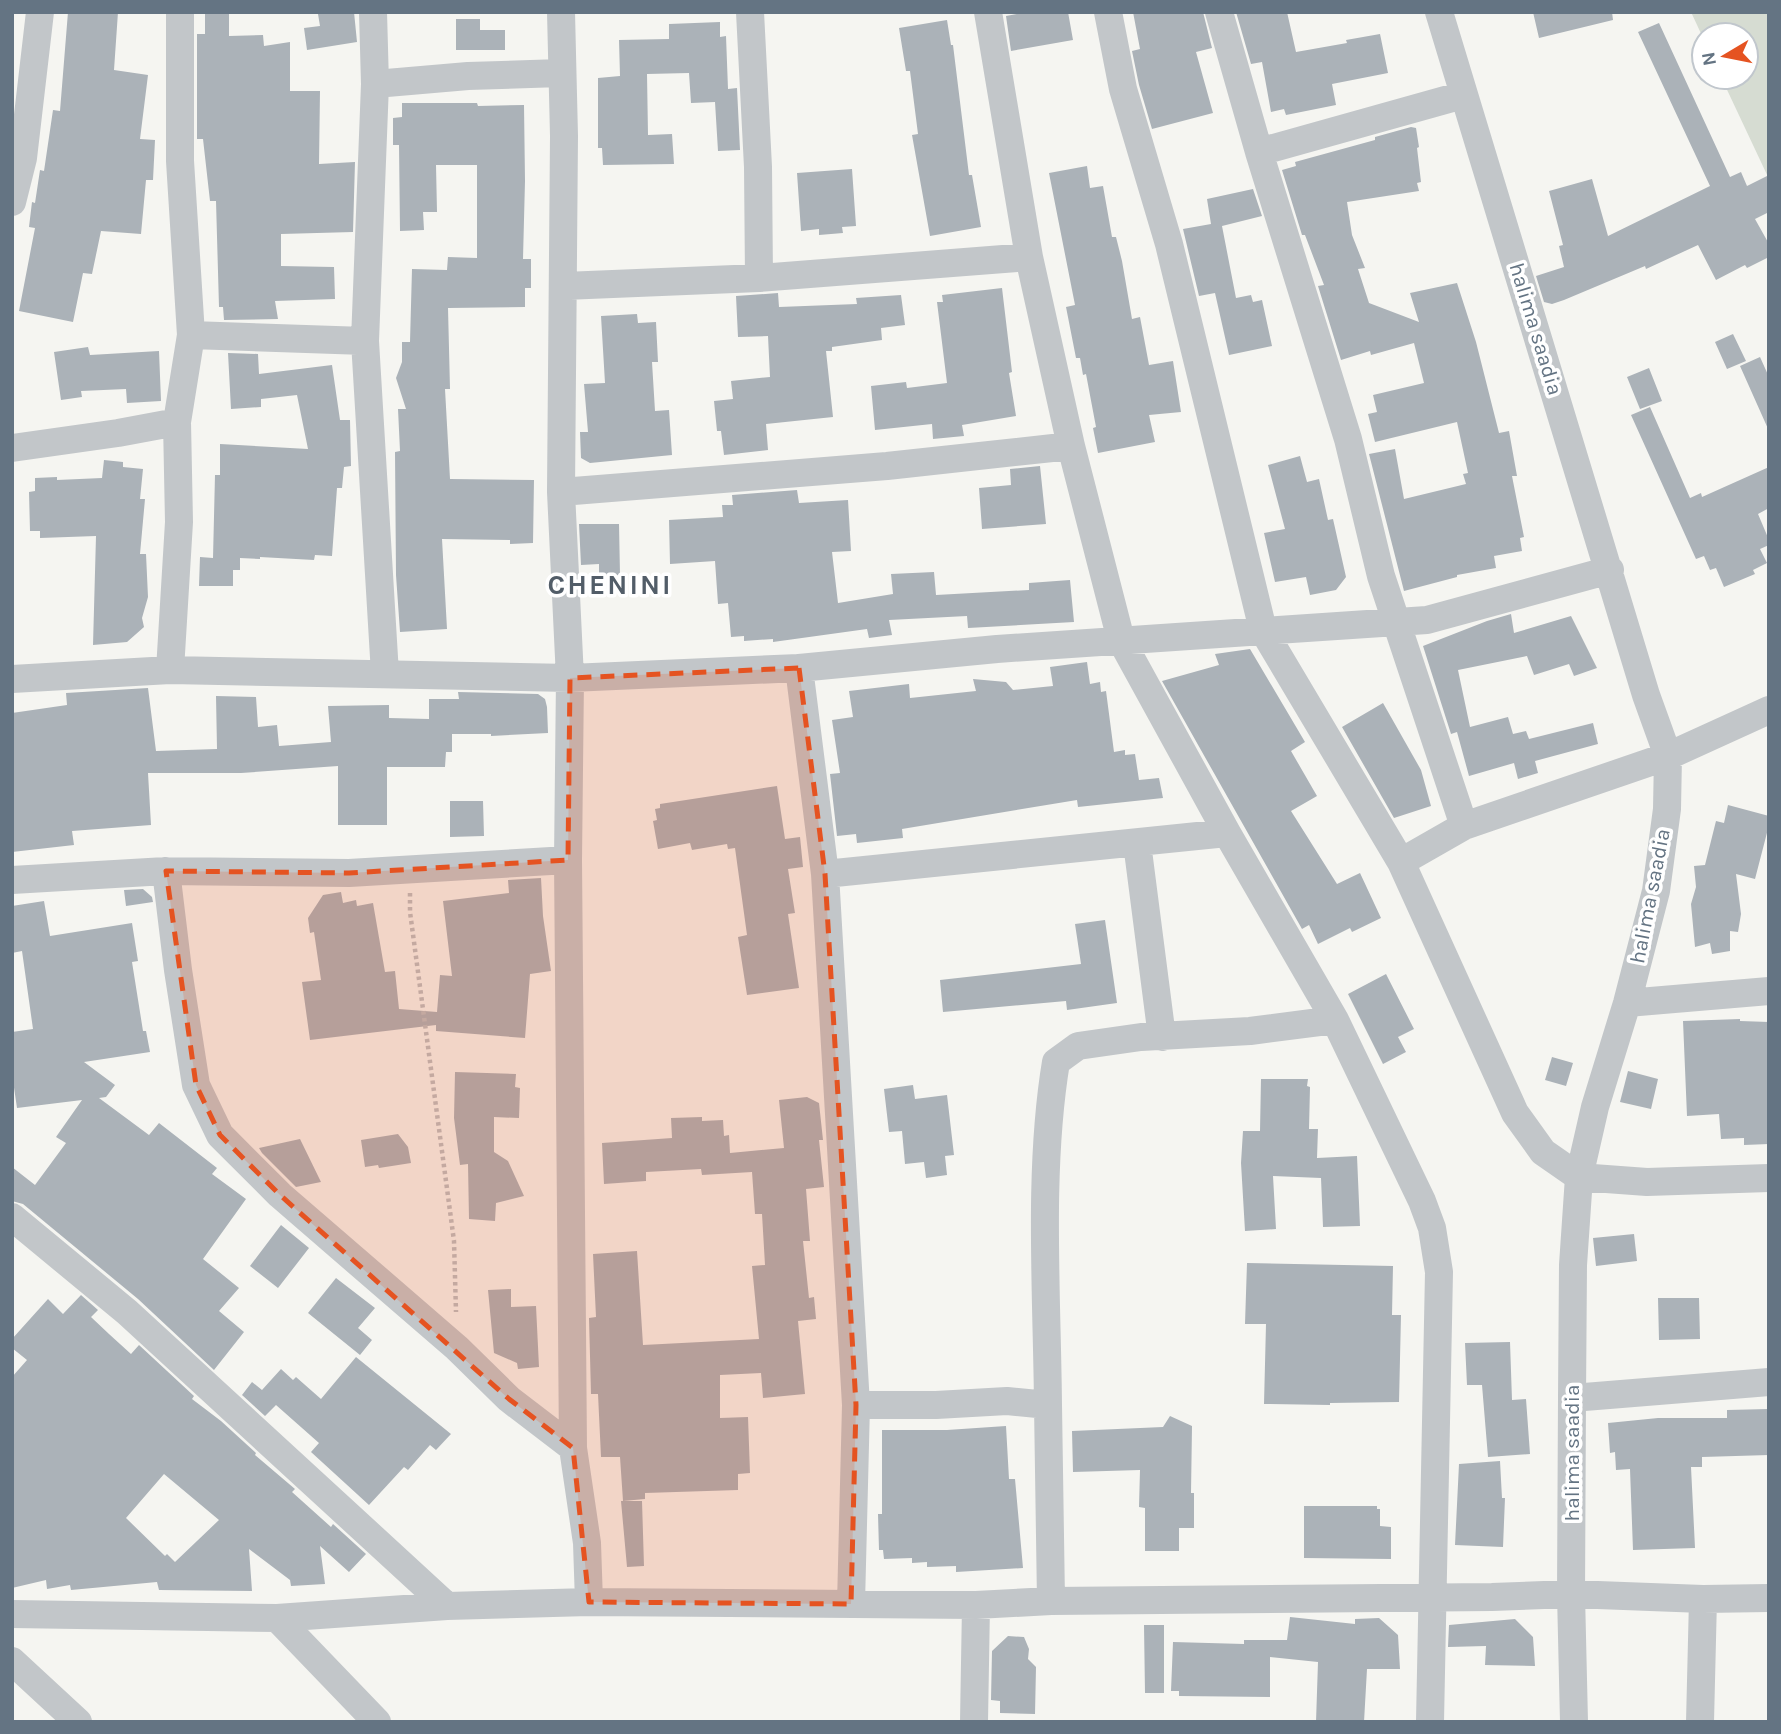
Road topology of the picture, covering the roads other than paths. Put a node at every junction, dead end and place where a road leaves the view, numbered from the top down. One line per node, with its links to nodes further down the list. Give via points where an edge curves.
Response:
1 (40, 12): 14 (street, via 23,158)
2 (180, 12): 18 (street, via 180,161)
3 (373, 12): 11 (street)
4 (561, 12): 10 (street)
5 (750, 12): 16 (street)
6 (988, 12): 15 (street)
7 (1108, 12): 26 (street, via 1123,89 1169,244)
8 (1219, 12): 13 (street)
9 (1439, 12): 12 (street, halima saadia)
10 (561, 73): 11 (street); 17 (street)
11 (375, 84): 19 (street)
12 (1463, 95): 13 (street); 24 (street, halima saadia)
13 (1259, 152): 25 (street, via 1348,439 1381,576)
14 (12, 202)
15 (1029, 257): 16 (street); 21 (street)
16 (759, 278): 17 (street)
17 (564, 286): 23 (street)
18 (191, 335): 19 (street); 20 (street)
19 (365, 341): 30 (street)
20 (177, 422): 22 (street); 29 (street, via 179,522)
21 (1071, 446): 23 (street); 27 (street)
22 (12, 448)
23 (561, 492): 31 (street)
24 (1610, 570): 25 (street, via 1427,620); 34 (street, halima saadia)
25 (1398, 623): 26 (street); 35 (street)
26 (1263, 630): 27 (street); 39 (street)
27 (1121, 640): 28 (street); 36 (street)
28 (799, 668): 31 (street); 41 (street)
29 (170, 670): 30 (street); 32 (street)
30 (385, 674): 31 (street)
31 (570, 678): 38 (street)
32 (12, 679)
33 (1769, 710): 34 (street)
34 (1668, 756): 35 (street); 44 (street, halima saadia, via 1667,809 1656,891)
35 (1464, 826): 39 (street)
36 (1227, 833): 37 (street); 45 (street)
37 (1138, 843): 41 (street); 46 (street)
38 (568, 860): 40 (street, via 349,873); 54 (street)
39 (1401, 862): 47 (street, via 1515,1113 1543,1152)
40 (166, 871): 42 (street); 54 (street, via 197,1085 220,1135 280,1195 509,1399)
41 (825, 874): 52 (street)
42 (12, 880)
43 (1769, 991): 44 (street)
44 (1627, 1003): 47 (street, halima saadia)
45 (1335, 1020): 46 (street); 56 (street, via 1432,1228 1439,1272)
46 (1163, 1037): 53 (street, via 1078,1046 1056,1062 1049,1100 1046,1190)
47 (1579, 1177): 48 (street, via 1647,1181); 51 (street, halima saadia)
48 (1769, 1178)
49 (12, 1217): 63 (street, via 127,1312)
50 (1769, 1382): 51 (street)
51 (1572, 1398): 55 (street, halima saadia)
52 (856, 1405): 53 (street, via 1007,1401); 61 (street)
53 (1048, 1405): 59 (street)
54 (573, 1448): 60 (street, via 587,1543)
55 (1571, 1594): 56 (street); 58 (street); 71 (street, halima saadia)
56 (1433, 1598): 59 (street); 70 (street)
57 (1769, 1598): 58 (street)
58 (1703, 1599): 72 (street)
59 (1051, 1601): 62 (street)
60 (589, 1602): 61 (street); 63 (street)
61 (851, 1604): 62 (street)
62 (976, 1605): 69 (street)
63 (447, 1606): 65 (street)
64 (12, 1614): 65 (street)
65 (277, 1618): 68 (street)
66 (12, 1661): 67 (street)
67 (78, 1722)
68 (377, 1722)
69 (974, 1722)
70 (1430, 1722)
71 (1574, 1722)
72 (1700, 1722)

